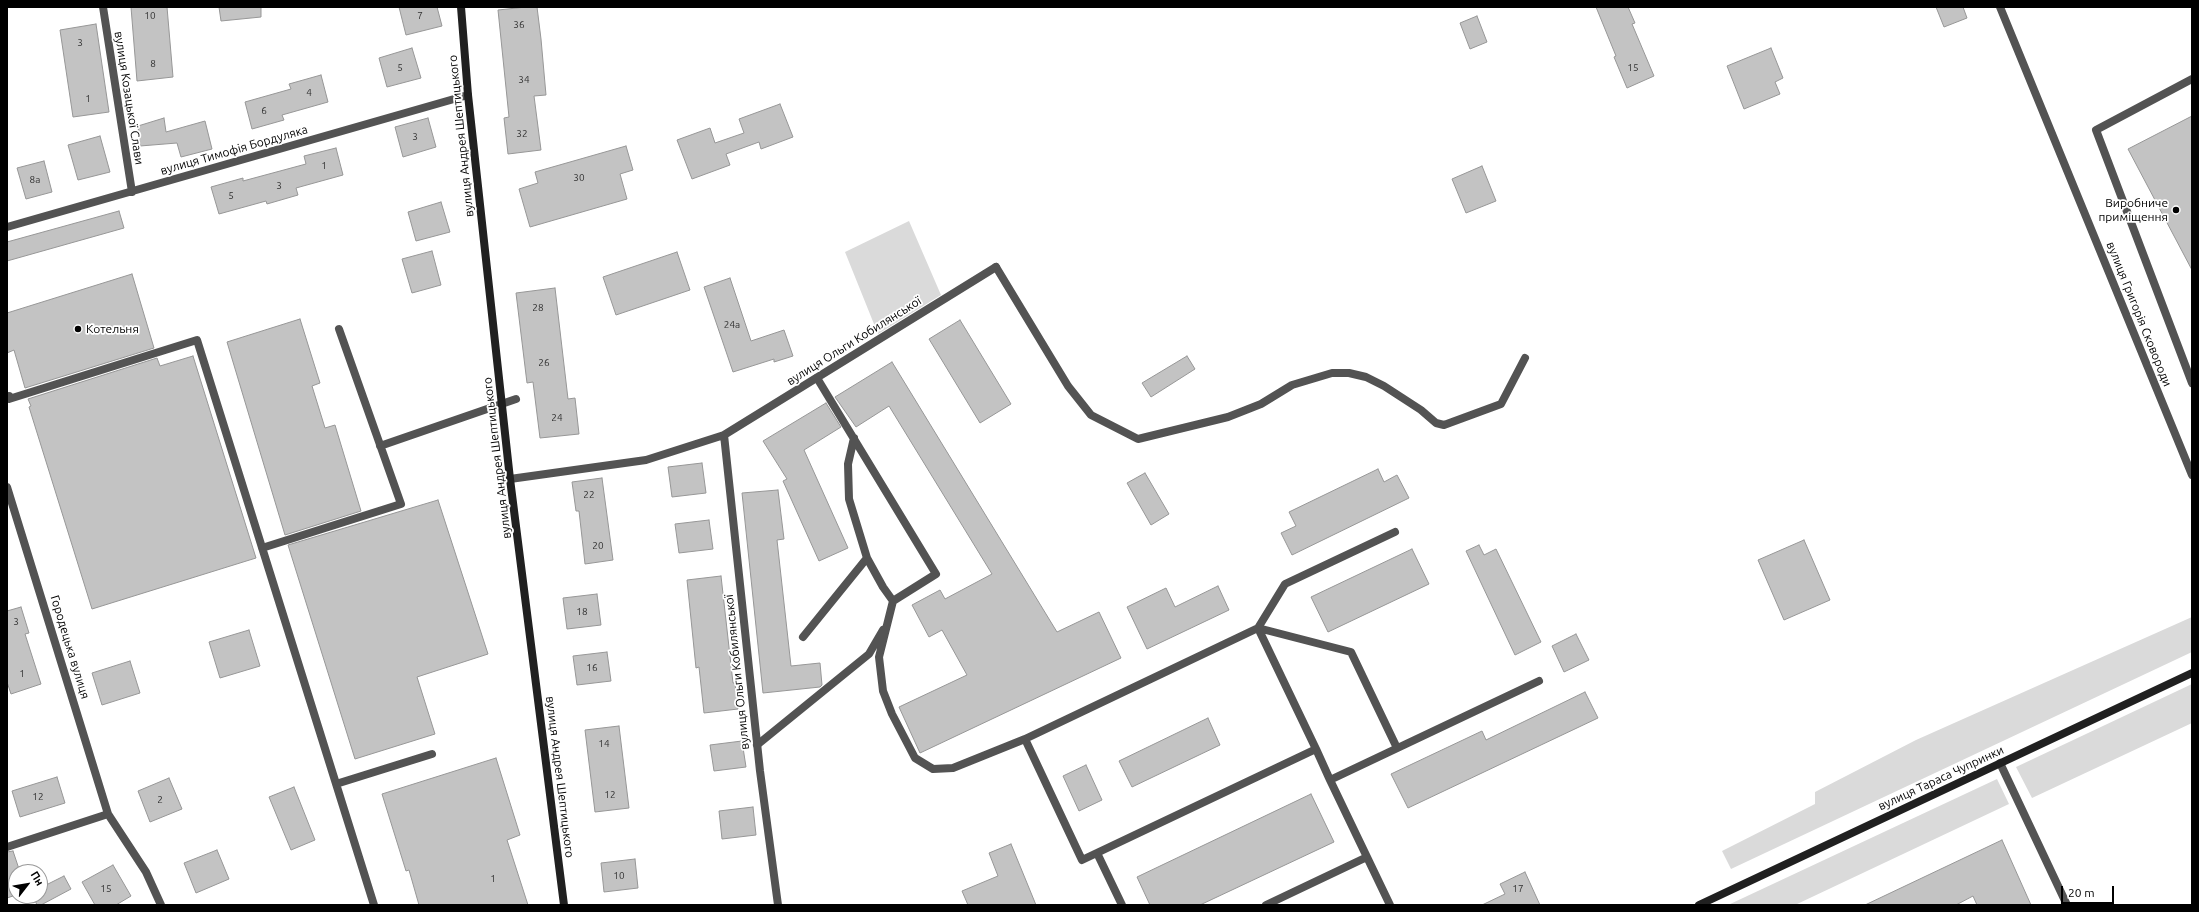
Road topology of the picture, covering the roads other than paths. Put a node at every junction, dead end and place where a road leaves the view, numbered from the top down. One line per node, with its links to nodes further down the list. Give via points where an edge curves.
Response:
1 (103, 7): 6 (street, вулиця Козацької Слави)
2 (461, 7): 5 (main road, вулиця Андрея Шептицького)
3 (2000, 7): 18 (street, вулиця Григорія Сковороди)
4 (2192, 80): 11 (street, via 2096,130)
5 (468, 95): 6 (street, вулиця Тимофія Бордуляка); 14 (main road, вулиця Андрея Шептицького)
6 (132, 192): 7 (street, вулиця Тимофія Бордуляка)
7 (7, 227)
8 (339, 330): 17 (street)
9 (1525, 358): 10 (street, вулиця Ольги Кобилянської, via 1501,404 1444,425 1436,423 1421,410 1366,377 1332,373 1292,385 1261,404 1228,417 1138,439 1091,415 1068,386 996,267)
10 (817, 378): 15 (street, вулиця Ольги Кобилянської); 16 (street)
11 (2192, 383)
12 (8, 396): 22 (street, via 9,398 197,340)
13 (516, 399): 14 (street)
14 (502, 404): 17 (street); 19 (main road, вулиця Андрея Шептицького)
15 (724, 435): 19 (street, вулиця Ольги Кобилянської, via 646,460); 31 (street, вулиця Ольги Кобилянської)
16 (854, 438): 23 (street, via 848,464 848,499); 24 (street, via 936,574)
17 (380, 446): 22 (street, via 401,504)
18 (2192, 475)
19 (510, 478): 44 (main road, вулиця Андрея Шептицького)
20 (7, 487): 38 (street, Городецька вулиця)
21 (1395, 532): 26 (street, via 1285,584)
22 (262, 548): 37 (street)
23 (867, 558): 24 (street); 27 (street)
24 (893, 601): 25 (street)
25 (885, 626): 30 (street, via 880,657 883,691 892,714 916,758 933,769 953,768); 31 (street, via 868,654)
26 (1258, 628): 30 (street); 32 (street, via 1351,652); 33 (street)
27 (803, 637)
28 (2192, 673): 35 (main road, вулиця Тараса Чупринки)
29 (1538, 681): 32 (street)
30 (1025, 739): 40 (street, via 1082,860)
31 (757, 745): 45 (street, вулиця Ольги Кобилянської)
32 (1397, 748): 36 (street)
33 (1316, 749): 36 (street); 40 (street)
34 (432, 754): 37 (street)
35 (2000, 763): 49 (main road, вулиця Тараса Чупринки); 50 (street)
36 (1330, 780): 41 (street)
37 (336, 784): 43 (street)
38 (108, 814): 39 (street); 42 (street, Городецька вулиця, via 146,872)
39 (7, 847)
40 (1097, 853): 46 (street)
41 (1367, 857): 47 (street); 48 (street)
42 (161, 905)
43 (374, 905)
44 (564, 905)
45 (778, 905)
46 (1122, 905)
47 (1266, 905)
48 (1390, 905)
49 (1699, 905)
50 (2067, 905)

